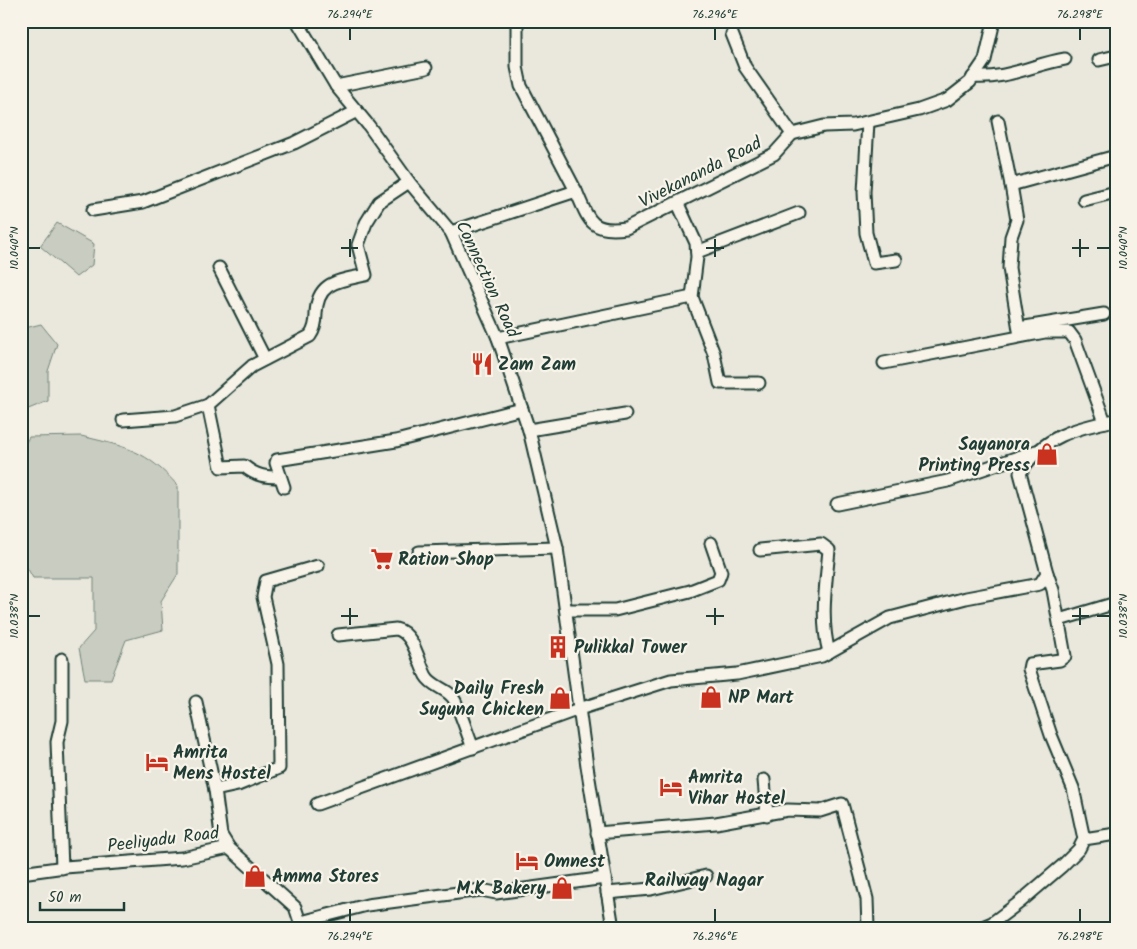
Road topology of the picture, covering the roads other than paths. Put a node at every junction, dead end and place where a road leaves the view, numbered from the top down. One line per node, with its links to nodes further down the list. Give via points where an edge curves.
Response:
1 (297, 21): 10 (street, Connection Road)
2 (517, 21): 18 (street, Vivekananda Road, via 517,67 521,86)
3 (994, 21): 9 (street, via 985,60)
4 (732, 34): 14 (street, via 745,67)
5 (1116, 56): 7 (street)
6 (1065, 59): 9 (street, via 1004,76)
7 (1099, 60)
8 (426, 68): 10 (street)
9 (973, 77): 13 (street, via 947,100)
10 (336, 86): 11 (street, Connection Road)
11 (357, 111): 16 (street, Connection Road); 22 (street, via 294,144 143,202)
12 (998, 121): 17 (street)
13 (868, 122): 14 (street, via 824,126); 26 (street, via 864,192 866,233 874,263)
14 (792, 134): 21 (street, Vivekananda Road, via 774,154)
15 (1116, 156): 17 (street)
16 (409, 182): 24 (street, Connection Road); 32 (street, via 380,202 366,223 358,245 366,276 336,282 322,290 316,302 315,329 310,336)
17 (1011, 185): 30 (street, via 1017,220 1011,238 1008,268)
18 (576, 191): 21 (street, Vivekananda Road, via 584,211 595,226 608,231 626,228); 24 (street)
19 (1116, 192): 20 (street)
20 (1084, 200)
21 (678, 204): 25 (street)
22 (93, 210)
23 (799, 213): 25 (street)
24 (451, 232): 31 (street, Connection Road)
25 (697, 252): 28 (street)
26 (896, 260)
27 (219, 268): 32 (street)
28 (692, 297): 31 (street); 34 (street, via 714,354 720,382)
29 (1104, 314): 30 (street)
30 (1020, 332): 33 (street); 39 (street, via 1069,332)
31 (498, 338): 36 (street, Connection Road)
32 (265, 359): 35 (street, via 252,366)
33 (884, 363)
34 (759, 384)
35 (208, 405): 36 (street, via 221,467 244,466 252,473 282,482 277,460 396,441); 38 (street, via 175,416)
36 (522, 409): 40 (street, Connection Road)
37 (625, 414): 40 (street)
38 (123, 420)
39 (1110, 421): 41 (street, via 1058,436)
40 (529, 430): 44 (street, Connection Road)
41 (1037, 450): 42 (street, via 948,481); 48 (street, via 1020,473)
42 (837, 504)
43 (712, 543): 50 (street, via 721,572 718,580 690,591 615,610)
44 (557, 548): 46 (street); 50 (street, Connection Road)
45 (760, 550): 53 (street, via 821,544 829,550 824,637)
46 (419, 552)
47 (318, 566): 59 (street, via 266,581 263,597 278,664 279,768 238,786)
48 (1047, 573): 51 (street); 53 (street, via 1040,584 966,598 890,618)
49 (1116, 603): 51 (street)
50 (566, 610): 56 (street, Connection Road)
51 (1059, 620): 64 (street, via 1065,656 1060,660 1030,664 1029,669 1050,735 1073,788)
52 (338, 635): 57 (street, via 402,630 408,636 427,678 454,700)
53 (829, 652): 56 (street, via 737,674 670,680)
54 (62, 659): 66 (street, via 62,721 57,742)
55 (196, 702): 59 (street)
56 (579, 709): 57 (street); 62 (street, Connection Road)
57 (473, 748): 60 (street)
58 (764, 780): 61 (street)
59 (215, 790): 65 (street, via 220,835)
60 (317, 804)
61 (767, 815): 62 (street, via 682,827); 74 (street, via 788,810 820,810 842,804 867,899)
62 (597, 833): 69 (street, Connection Road)
63 (1116, 834): 64 (street)
64 (1084, 839): 72 (street, via 1062,866)
65 (229, 848): 66 (street, Peeliyadu Road, via 182,858); 71 (street, Peeliyadu Road, via 296,907)
66 (62, 868): 67 (street, Peeliyadu Road)
67 (21, 873)
68 (706, 876): 70 (street, via 651,888)
69 (605, 878): 70 (street, Connection Road); 71 (street, via 496,893 480,890 367,904)
70 (607, 893): 73 (street, Connection Road)
71 (301, 925)
72 (993, 926): 75 (street)
73 (613, 928)
74 (868, 928)
75 (980, 928)

